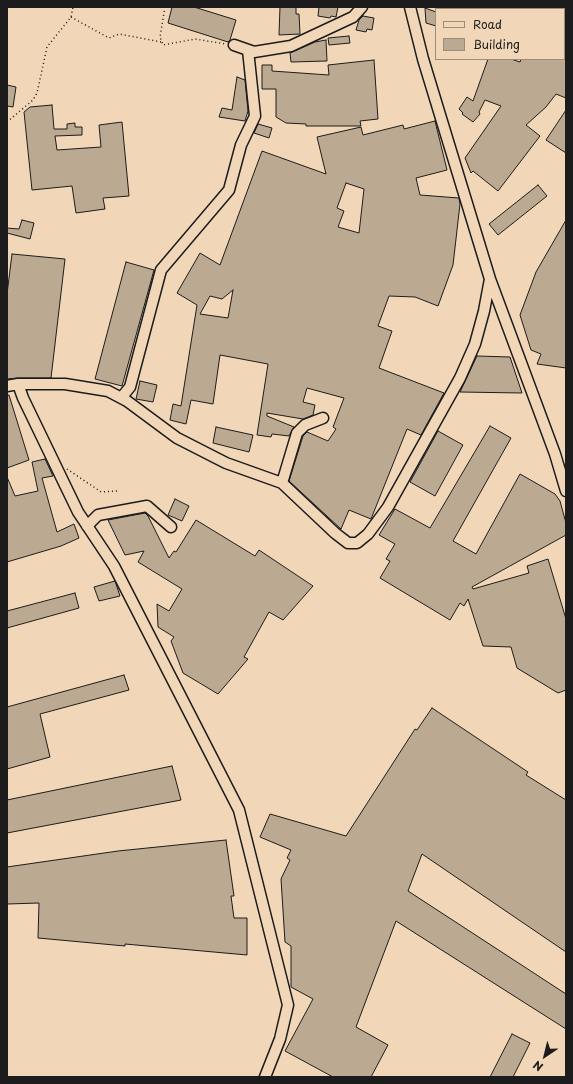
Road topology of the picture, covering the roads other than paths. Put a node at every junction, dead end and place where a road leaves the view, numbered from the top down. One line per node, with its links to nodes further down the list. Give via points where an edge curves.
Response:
1 (362, 7): 4 (street, via 353,17 291,46 254,52)
2 (410, 7): 5 (street, via 423,59)
3 (234, 45): 4 (street)
4 (248, 50): 8 (street, via 255,116 241,145 229,190 161,270 130,387)
5 (490, 279): 10 (street, via 475,344 460,378 388,507 363,540 348,543); 11 (street, via 555,454)
6 (18, 384): 7 (street); 8 (street, via 66,384 108,391); 12 (street, via 58,471)
7 (7, 386)
8 (121, 398): 10 (street, via 177,438 226,463)
9 (323, 418): 10 (street, via 305,425 297,434)
10 (282, 483)
11 (566, 491)
12 (87, 526): 13 (street, via 98,515 147,506); 14 (street, via 114,566 239,810 288,1005 280,1039)
13 (171, 527)
14 (265, 1077)

